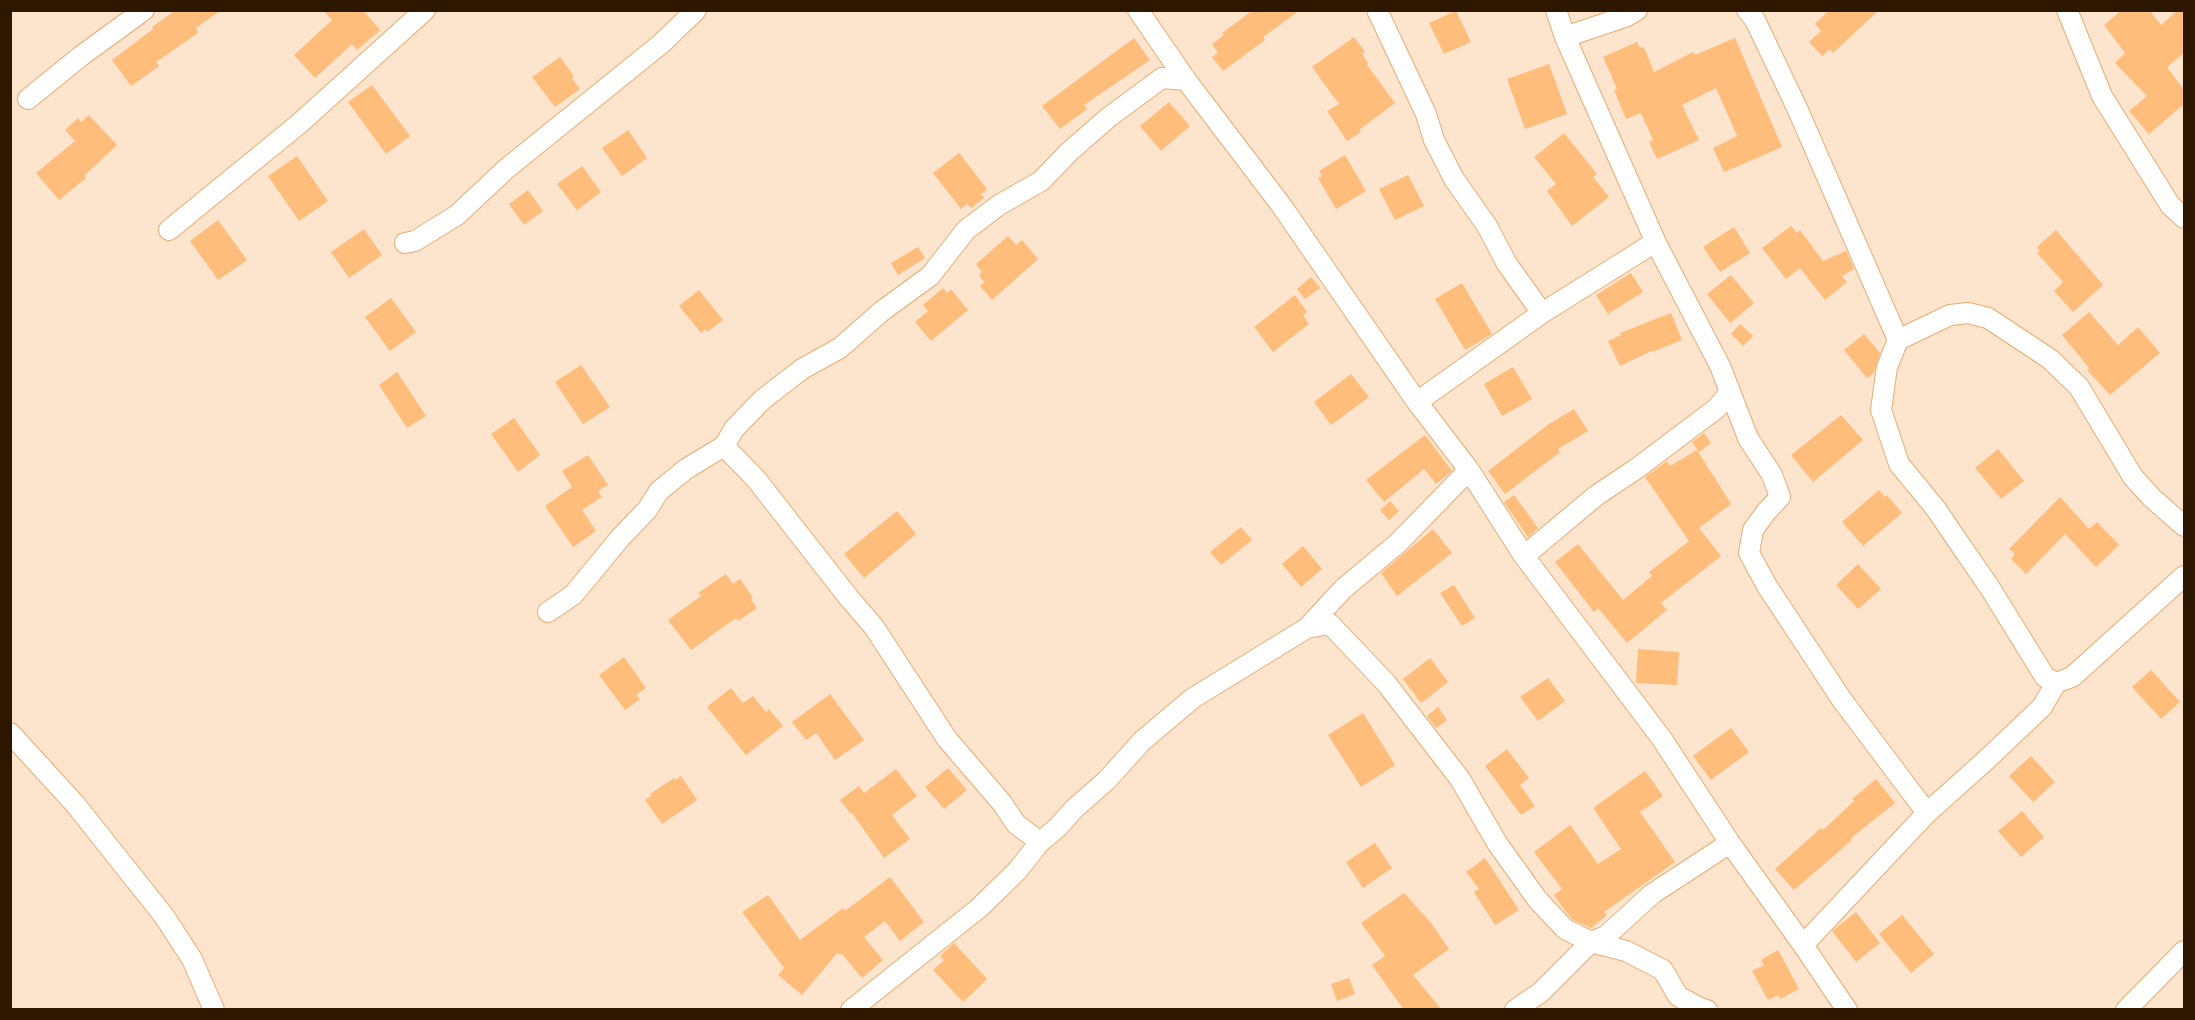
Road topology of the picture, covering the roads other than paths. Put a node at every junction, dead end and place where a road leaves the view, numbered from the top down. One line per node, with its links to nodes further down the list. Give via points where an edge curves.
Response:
1 (144, 10): 12 (street)
2 (425, 10): 14 (street, via 300,123)
3 (696, 10): 15 (street, via 662,43 506,169 457,215)
4 (1138, 10): 11 (street)
5 (1377, 10): 17 (street, via 1454,179)
6 (1556, 10): 10 (street)
7 (1637, 10): 10 (street)
8 (2067, 10): 13 (street, via 2102,96 2170,205)
9 (1756, 14): 18 (street)
10 (1565, 37): 16 (street)
11 (1186, 80): 20 (street, via 1281,205); 21 (street, via 1162,78 1109,117 1041,181 966,230 930,276 840,348 802,369 762,400 734,429)
12 (28, 99)
13 (2184, 218)
14 (169, 230)
15 (405, 243)
16 (1658, 245): 17 (street, via 1649,246); 19 (street, via 1720,366)
17 (1542, 313): 20 (street)
18 (1898, 340): 23 (street, via 1950,315 1968,313 1988,318 2050,359 2079,387 2133,477); 28 (street, via 1887,367 1881,410 1899,464 1958,540 2044,677)
19 (1729, 393): 24 (street, via 1717,408 1597,495); 30 (street, via 1780,497 1753,530 1749,553 1842,700)
20 (1418, 402): 22 (street)
21 (724, 446): 26 (street, via 659,491 573,595); 31 (street, via 756,479 874,627 947,739 1016,824)
22 (1469, 470): 24 (street); 27 (street)
23 (2184, 526)
24 (1524, 556): 32 (street, via 1662,739)
25 (2184, 576): 28 (street, via 2072,677)
26 (548, 612)
27 (1307, 628): 31 (street, via 1192,698 1142,741 1107,780); 33 (street, via 1330,624 1386,684 1460,778 1497,843 1538,899 1565,929)
28 (2056, 683): 30 (street, via 2042,707)
29 (10, 733): 36 (street, via 75,804 164,916 192,959)
30 (1927, 813): 34 (street)
31 (1040, 842): 37 (street, via 979,908)
32 (1730, 843): 33 (street, via 1652,894 1606,936); 34 (street)
33 (1590, 942): 38 (street, via 1541,992); 39 (street, via 1626,951 1663,970 1678,996)
34 (1803, 945): 40 (street)
35 (2184, 951): 41 (street)
36 (214, 1010)
37 (851, 1010)
38 (1515, 1010)
39 (1707, 1010)
40 (1846, 1010)
41 (2126, 1010)

